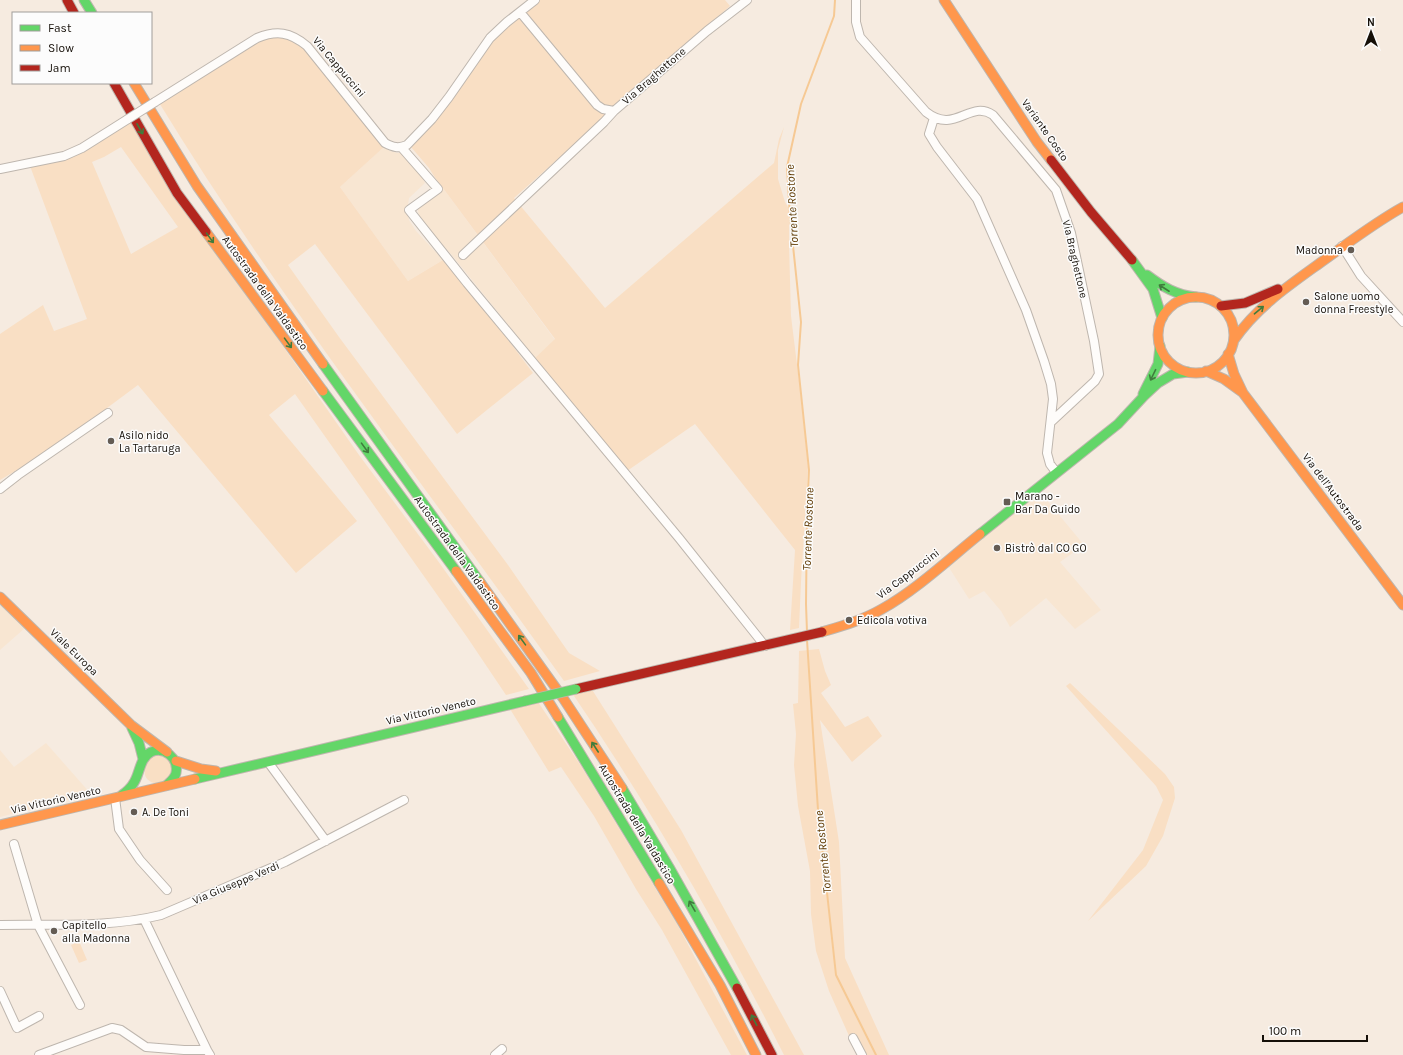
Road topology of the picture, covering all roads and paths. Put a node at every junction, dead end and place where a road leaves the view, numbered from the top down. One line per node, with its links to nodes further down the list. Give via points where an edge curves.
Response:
1 (67, 0): 7 (main road)
2 (84, 0): 8 (main road)
3 (535, 0): 9 (street)
4 (747, 0): 12 (street, Via Braghettone)
5 (856, 0): 13 (street, via 856,22 860,37)
6 (944, 0): 19 (main road, Variante Costo, via 1036,142)
7 (73, 12)
8 (91, 12)
9 (520, 12): 12 (street, Via Braghettone, via 597,105 602,109); 14 (street, via 490,38 432,119)
10 (115, 84): 64 (main road, Autostrada della Valdastico, one-way to 64, via 177,193 531,674 720,985)
11 (135, 84): 65 (main road, Autostrada della Valdastico, one-way to 11, via 726,967 634,807 563,698 227,230)
12 (614, 111): 18 (street)
13 (934, 118): 33 (street, via 929,134 977,199 1026,310 1051,384); 33 (street, Via Braghettone, via 944,121 979,110 993,115 1056,190 1071,233 1099,374 1095,381)
14 (402, 148): 15 (street, Via Cappuccini, bridge, via 385,143 307,46 289,34 279,33 257,38 82,148 64,156); 38 (street, via 438,189 409,210)
15 (0, 169)
16 (1403, 207): 17 (main road)
17 (1342, 246): 20 (main road); 24 (street, via 1361,276)
18 (463, 255)
19 (1138, 267): 21 (main road, one-way to 19, via 1169,291); 23 (main road, via 1153,289)
20 (1293, 281): 22 (main road, via 1249,303); 25 (main road, one-way to 20, via 1252,316)
21 (1196, 297): 22 (main road, via 1205,298); 23 (main road, via 1176,303)
22 (1221, 306): 25 (main road, via 1232,323)
23 (1162, 318): 26 (main road, via 1158,336)
24 (1403, 322)
25 (1234, 340): 27 (main road)
26 (1160, 346): 29 (main road, via 1171,363); 31 (main road, Via Cappuccini, one-way to 31, via 1158,364)
27 (1228, 354): 28 (main road, via 1215,368); 30 (main road)
28 (1206, 371): 29 (main road); 30 (main road, via 1224,379)
29 (1188, 372): 31 (main road, Via Cappuccini, via 1174,374 1165,379)
30 (1243, 393): 37 (main road, Via dell'Autostrada)
31 (1139, 402): 34 (main road, Via Cappuccini, via 1118,424)
32 (108, 413): 35 (street)
33 (1052, 420): 34 (street, via 1047,453)
34 (1056, 472): 38 (main road, Via Cappuccini, via 914,587 882,609 851,623)
35 (0, 489)
36 (0, 597): 40 (main road, Viale Europa)
37 (1403, 605)
38 (765, 646): 39 (main road, Via Cappuccini)
39 (643, 673): 43 (main road, Via Vittorio Veneto, bridge)
40 (131, 725): 41 (main road, Viale Europa); 44 (main road, Viale Europa, via 139,743)
41 (167, 752): 42 (main road, Via Vittorio Veneto); 44 (main road, via 151,752)
42 (176, 761): 45 (main road, Via Vittorio Veneto, via 207,771); 46 (main road, via 174,780)
43 (268, 762): 45 (main road, Via Vittorio Veneto); 50 (street)
44 (142, 764): 46 (main road, via 143,779 147,784); 47 (main road, Via Vittorio Veneto, via 134,786)
45 (225, 772): 46 (main road, Via Vittorio Veneto)
46 (162, 787): 47 (main road, Via Vittorio Veneto)
47 (117, 798): 49 (main road, Via Vittorio Veneto); 52 (street, via 119,829 140,860)
48 (404, 800): 50 (street, Via Giuseppe Verdi)
49 (0, 825)
50 (326, 841): 53 (street, Via Giuseppe Verdi, via 285,862 161,915)
51 (14, 844): 55 (street)
52 (166, 890)
53 (144, 919): 55 (street, Via Giuseppe Verdi, via 92,925); 61 (street)
54 (0, 925): 55 (street, Via Giuseppe Verdi)
55 (38, 925): 57 (street)
56 (0, 992): 58 (street, via 17,1028)
57 (80, 1005)
58 (39, 1016)
59 (853, 1038): 66 (street)
60 (502, 1049): 63 (street)
61 (209, 1052): 62 (street, via 146,1047 121,1030 112,1028)
62 (39, 1055)
63 (495, 1055)
64 (756, 1055)
65 (772, 1055)
66 (862, 1055)

